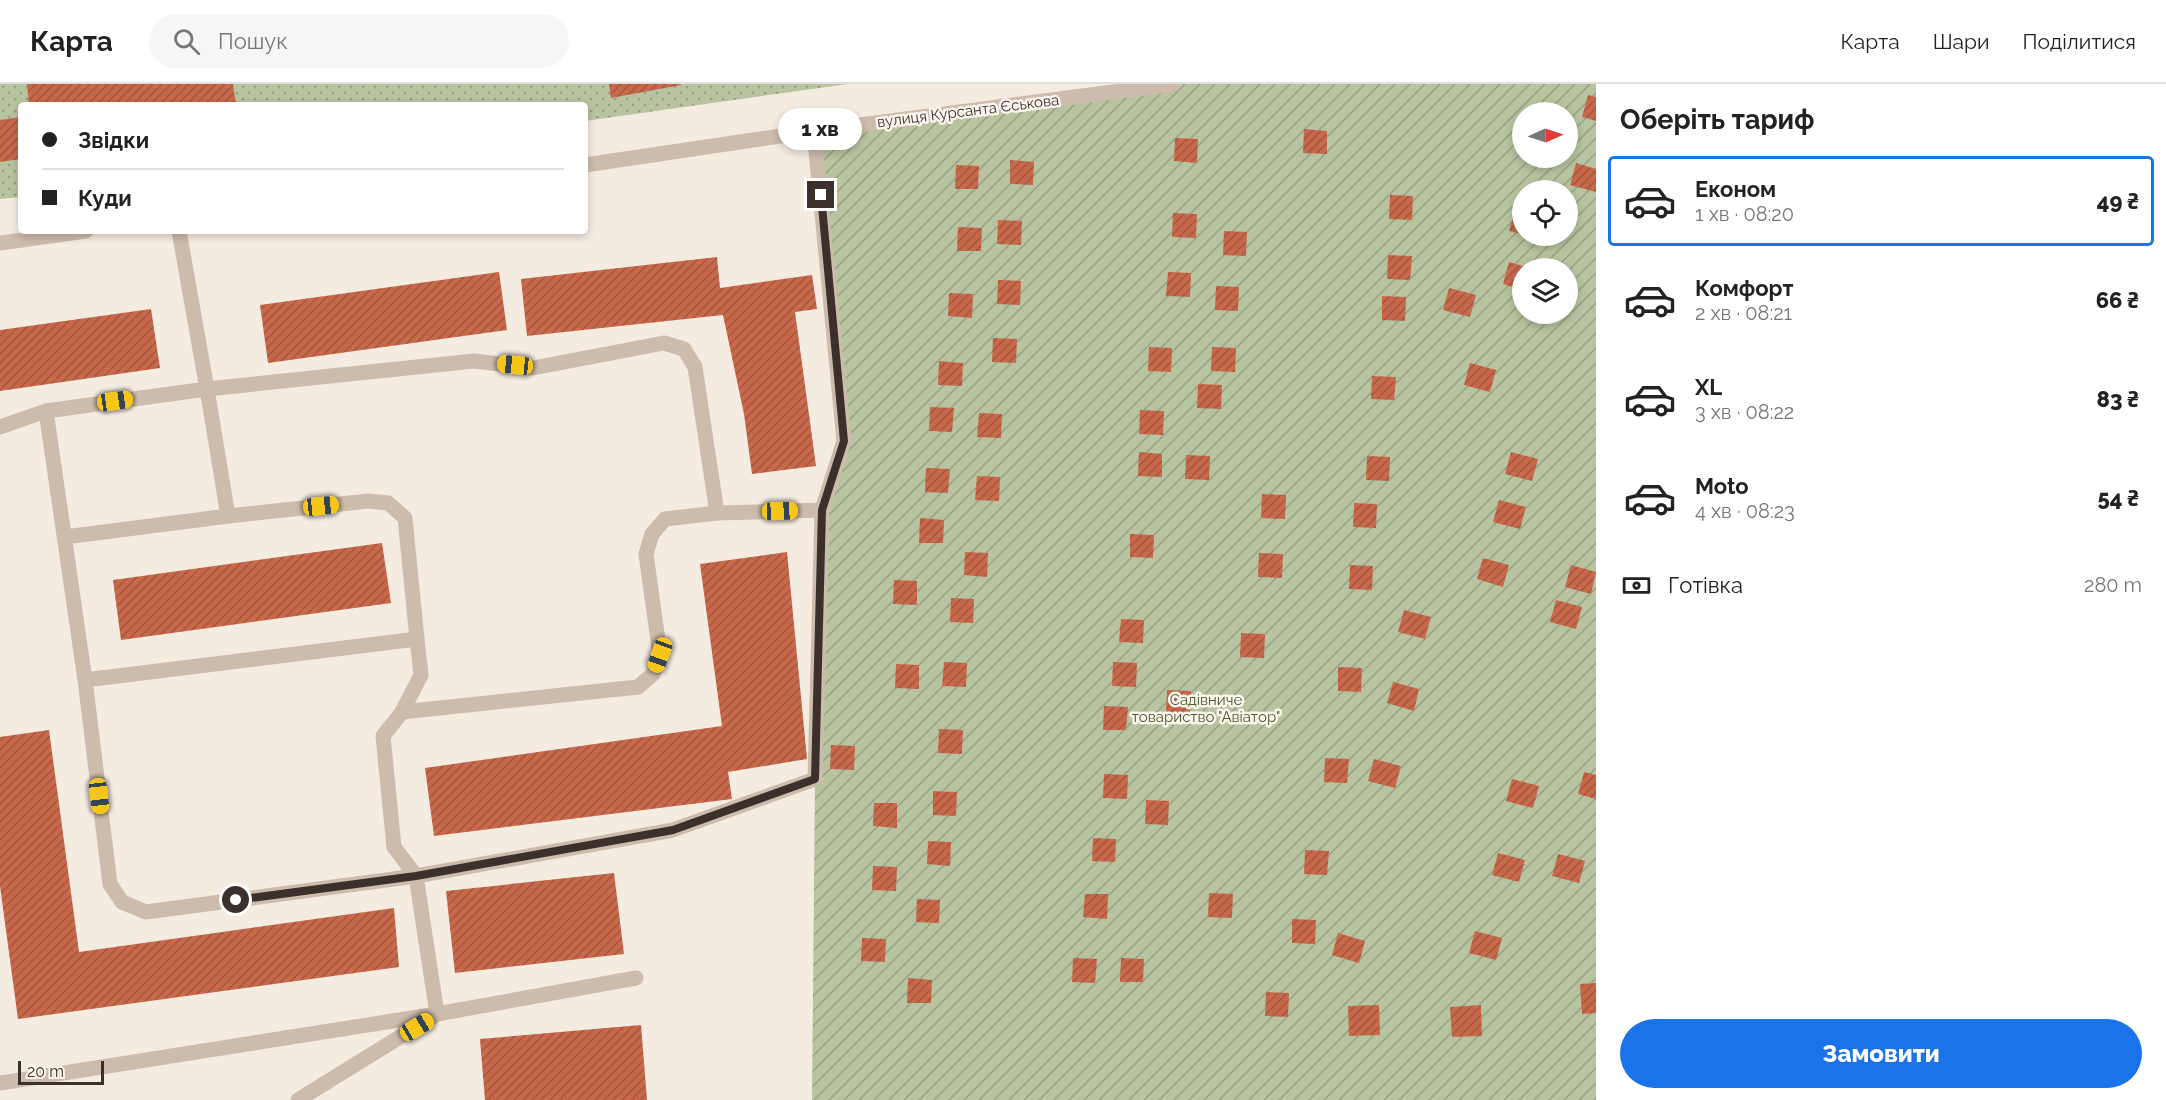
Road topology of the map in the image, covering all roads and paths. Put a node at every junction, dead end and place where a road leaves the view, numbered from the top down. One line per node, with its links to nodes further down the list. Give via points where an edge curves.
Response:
1 (1174, 84): 2 (street, вулиця Курсанта Єськова)
2 (814, 131): 3 (street, вулиця Курсанта Єськова); 10 (street, via 844,441)
3 (588, 165)
4 (64, 234): 6 (street)
5 (180, 234): 7 (street)
6 (0, 243)
7 (207, 388): 8 (street); 11 (street, via 474,361 533,368 664,343 684,349 695,367); 12 (street)
8 (46, 411): 9 (street); 13 (street)
9 (0, 427)
10 (822, 510): 11 (street); 17 (street, via 815,779 673,830)
11 (717, 513): 16 (street, via 664,519 652,534 646,554 660,655 653,674 638,687)
12 (228, 516): 13 (street); 14 (street, via 368,501 387,503 405,518)
13 (64, 537): 15 (street)
14 (417, 639): 15 (street); 16 (street, via 421,675)
15 (85, 680): 17 (street, via 110,884 122,902 146,912)
16 (402, 712): 17 (street, via 383,736 394,847)
17 (416, 876): 19 (street)
18 (636, 978): 19 (street)
19 (437, 1014): 20 (street); 21 (street)
20 (0, 1083)
21 (298, 1100)

